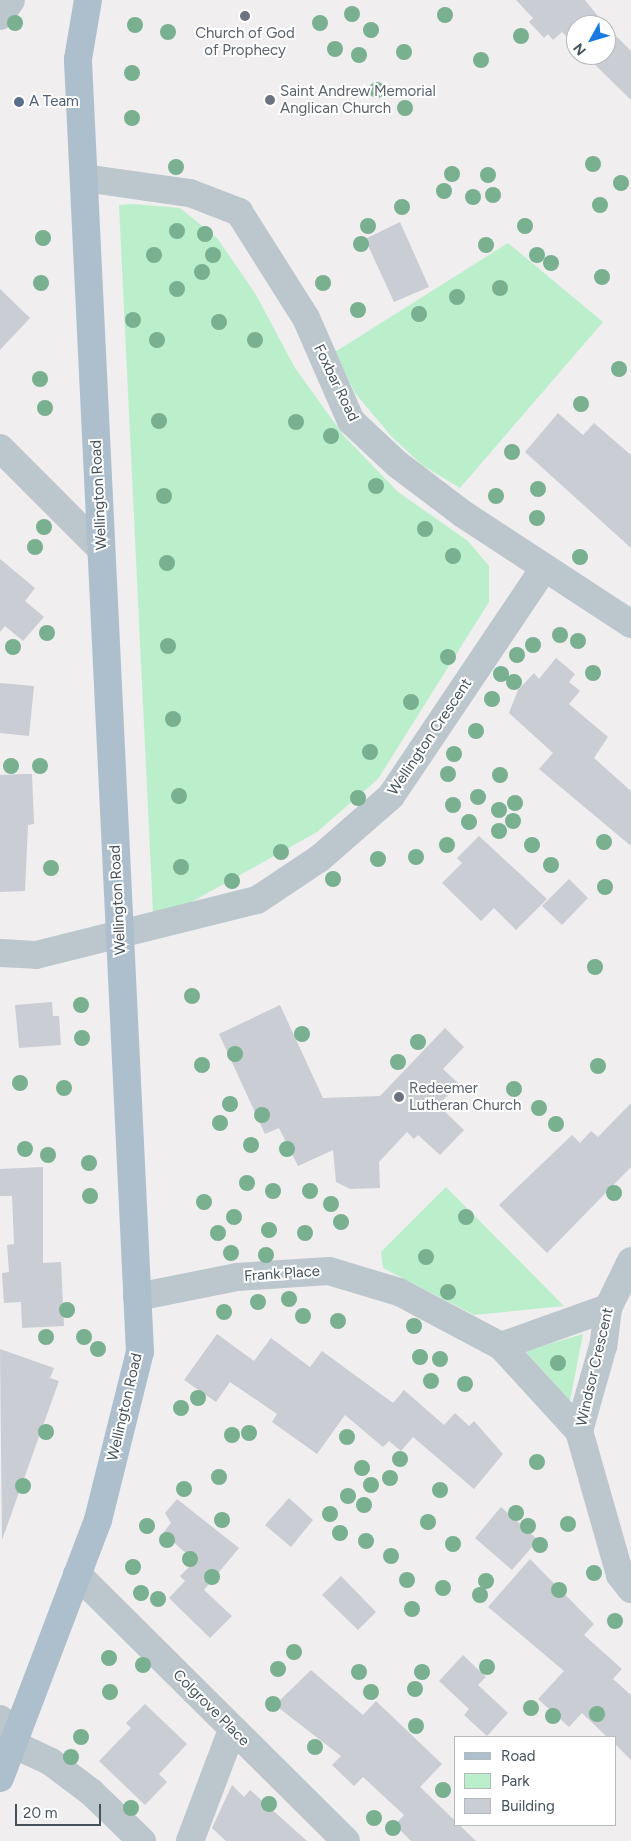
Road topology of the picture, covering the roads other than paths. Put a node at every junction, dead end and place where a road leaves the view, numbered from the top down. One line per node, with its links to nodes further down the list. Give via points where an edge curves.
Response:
1 (11, 0): 3 (street)
2 (88, 0): 4 (main road, Wellington Road, via 78,59)
3 (0, 16)
4 (84, 178): 6 (main road, Wellington Road); 7 (street, Foxbar Road, via 190,193 239,212 306,318 351,421 397,464)
5 (0, 448): 6 (street)
6 (102, 549): 9 (main road, Wellington Road)
7 (543, 570): 8 (street, Foxbar Road); 9 (street, Wellington Crescent, via 392,796 320,858 257,900)
8 (631, 624)
9 (120, 934): 10 (street, Wellington Crescent, via 36,954); 12 (main road, Wellington Road)
10 (0, 953)
11 (631, 1261): 13 (street, Windsor Crescent)
12 (138, 1297): 14 (street, Frank Place, via 237,1277 329,1271 399,1292); 16 (main road, Wellington Road, via 140,1352 98,1520)
13 (608, 1308): 14 (street); 15 (street, Windsor Crescent, via 604,1346)
14 (501, 1346): 15 (street, Frank Place)
15 (579, 1431): 17 (street, Windsor Crescent, via 598,1483 620,1575)
16 (77, 1574): 18 (street, Colgrove Place); 19 (main road, Wellington Road)
17 (631, 1589)
18 (232, 1730): 22 (street); 23 (street, Colgrove Place)
19 (10, 1733): 20 (main road, Wellington Road); 21 (street, via 83,1786)
20 (0, 1778)
21 (142, 1841)
22 (190, 1841)
23 (346, 1841)

